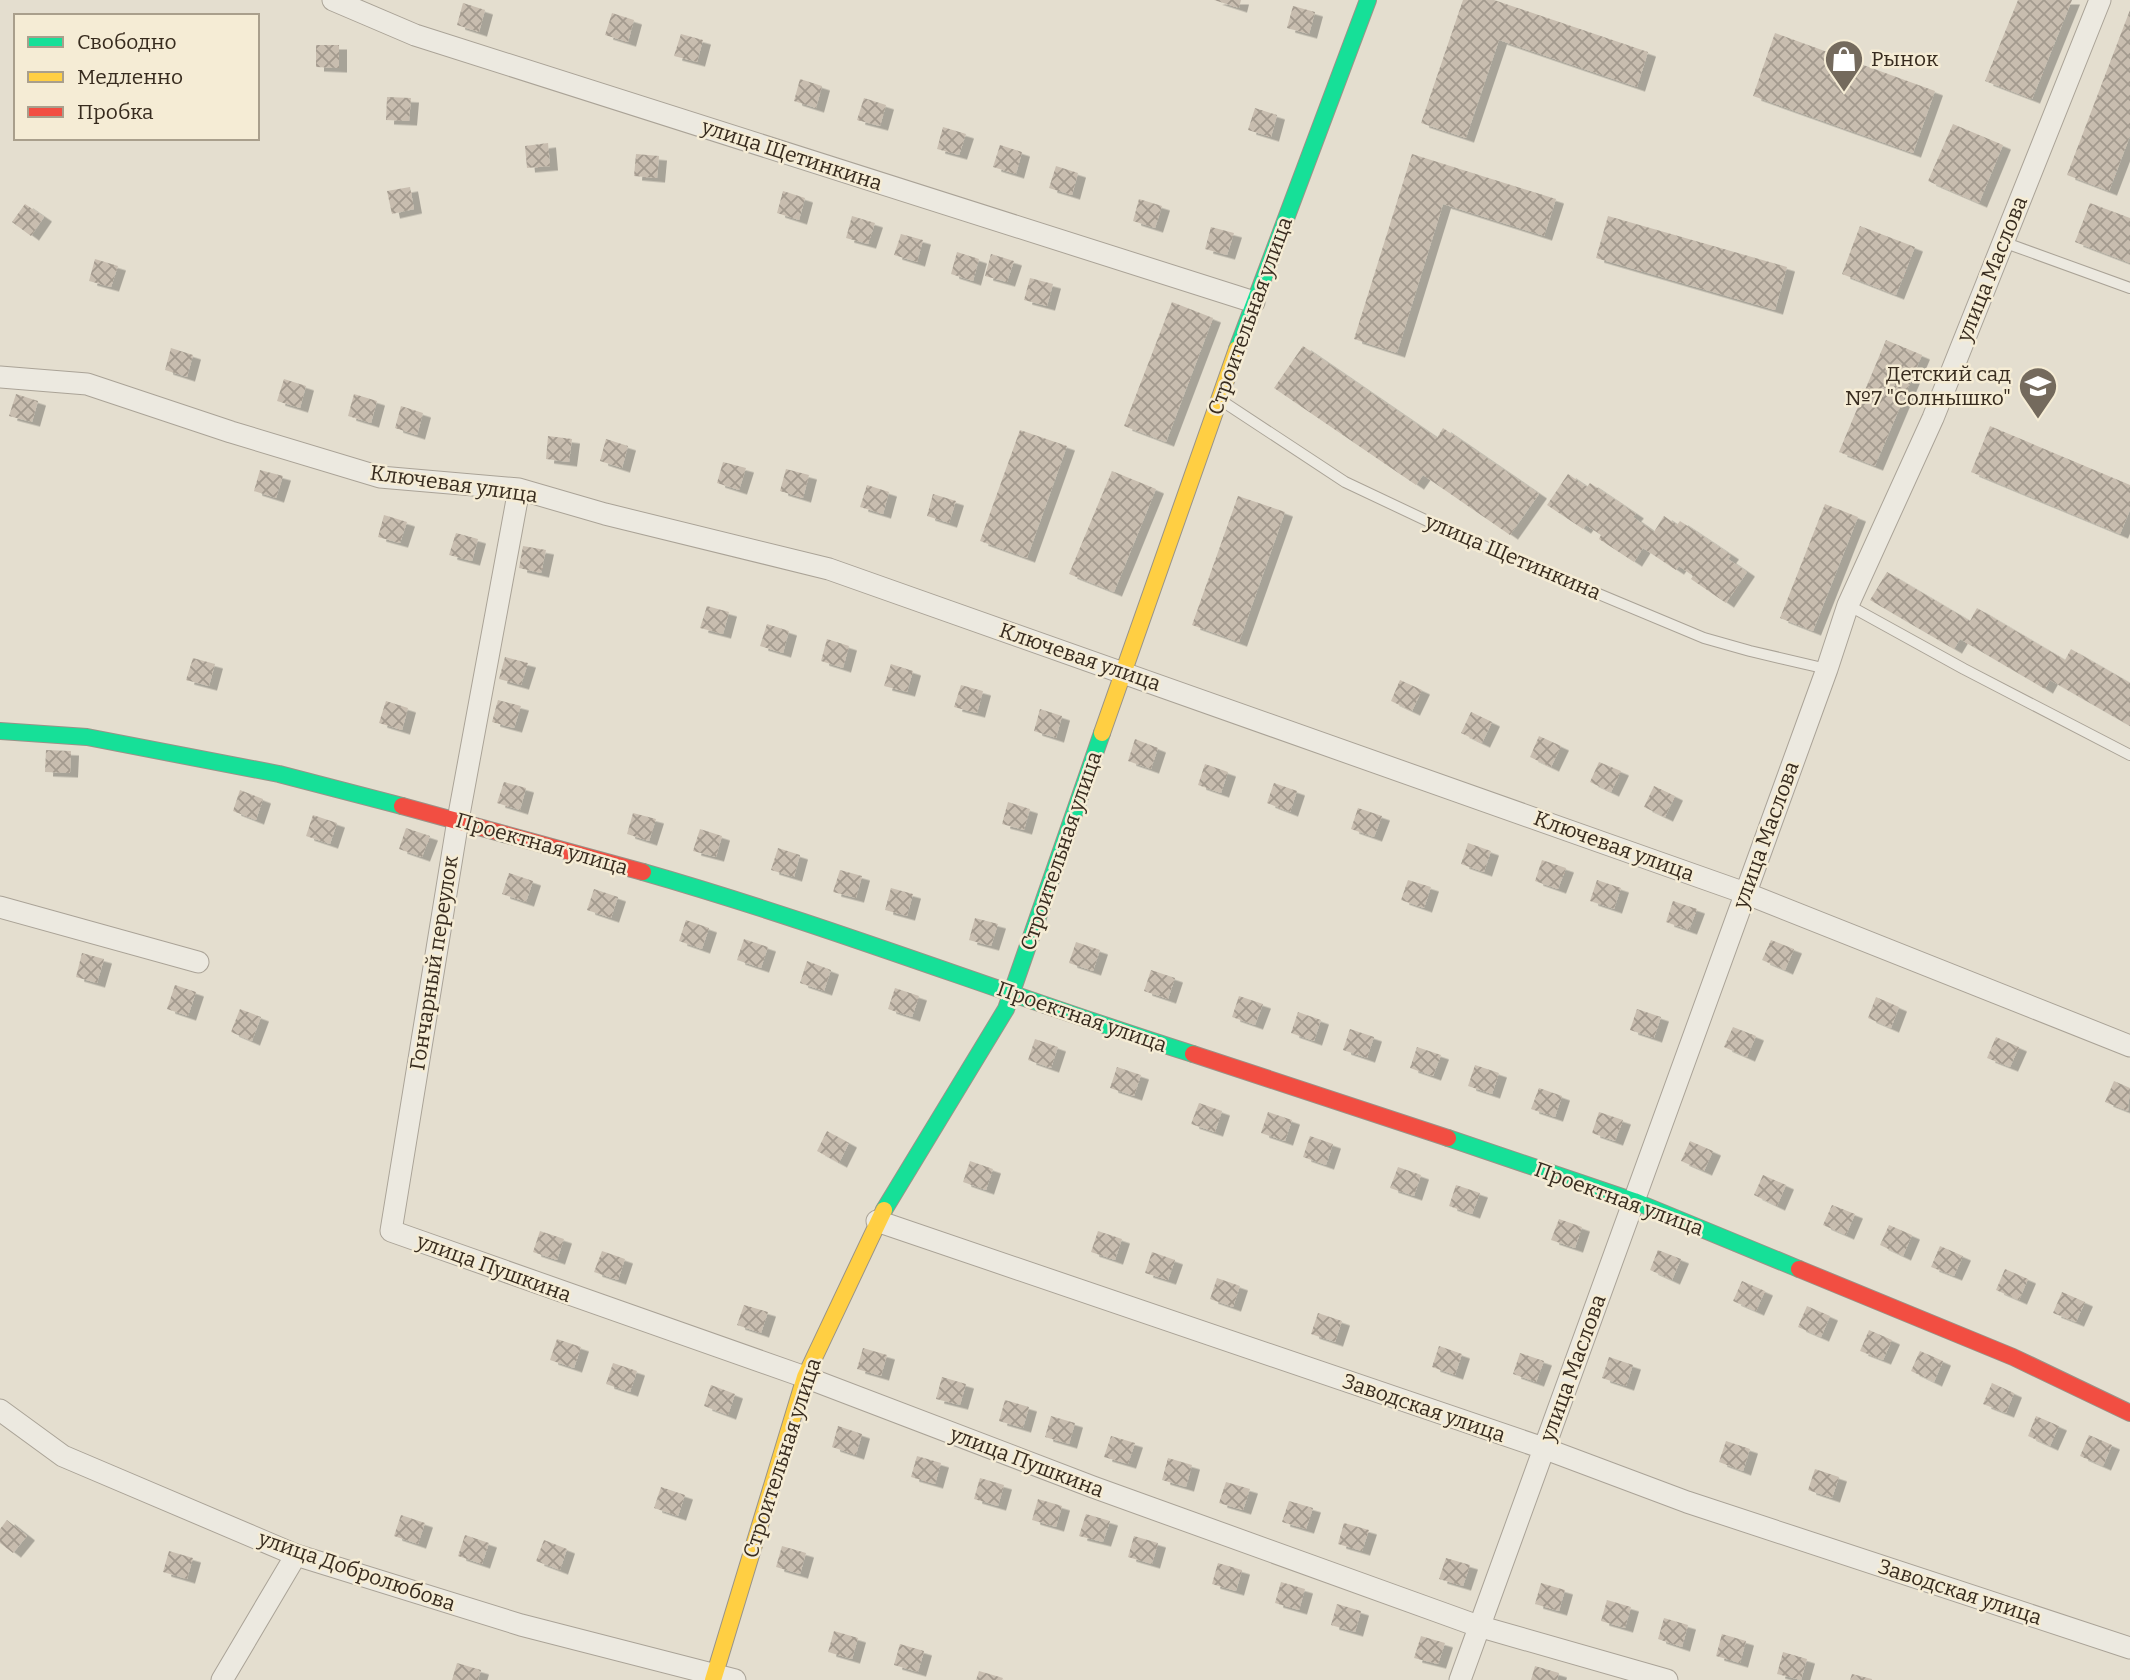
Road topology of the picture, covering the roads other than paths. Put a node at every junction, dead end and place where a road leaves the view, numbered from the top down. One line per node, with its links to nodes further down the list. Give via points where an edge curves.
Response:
1 (333, 0): 6 (street, улица Щетинкина, via 428,39)
2 (1368, 0): 6 (street, Строительная улица)
3 (2100, 0): 4 (street, улица Маслова)
4 (2003, 242): 5 (lane); 10 (street, улица Маслова, via 1933,418)
5 (2130, 288)
6 (1254, 302): 8 (street, Строительная улица)
7 (0, 377): 9 (street, Ключевая улица, via 87,384 380,477)
8 (1220, 399): 11 (lane, улица Щетинкина, via 1345,482 1455,534 1704,638); 12 (street, Строительная улица)
9 (519, 489): 12 (street, Ключевая улица, via 829,569); 15 (street, Гончарный переулок)
10 (1848, 606): 11 (street, улица Маслова); 14 (lane)
11 (1827, 669): 16 (street, улица Маслова)
12 (1123, 672): 16 (street, Ключевая улица); 19 (street, Строительная улица)
13 (0, 731): 15 (street, Проектная улица, via 87,737 279,774)
14 (2130, 755)
15 (458, 820): 19 (street, Проектная улица, via 722,895); 23 (street, Гончарный переулок)
16 (1745, 892): 20 (street, Ключевая улица); 21 (street, улица Маслова)
17 (0, 906): 18 (street)
18 (198, 962)
19 (1012, 994): 21 (street, Проектная улица); 22 (street, Строительная улица)
20 (2130, 1046)
21 (1634, 1201): 26 (street, Проектная улица, via 2013,1357); 27 (street, улица Маслова)
22 (877, 1221): 24 (street, Строительная улица); 27 (street, Заводская улица)
23 (391, 1231): 24 (street, улица Пушкина)
24 (805, 1377): 29 (street, улица Пушкина, via 1093,1488); 31 (street, Строительная улица)
25 (0, 1410): 28 (street, улица Добролюбова, via 63,1456)
26 (2130, 1413)
27 (1543, 1448): 29 (street, улица Маслова); 30 (street, Заводская улица, via 1687,1502)
28 (296, 1555): 31 (street, улица Добролюбова, via 521,1625); 32 (street)
29 (1478, 1626): 34 (street, улица Маслова); 35 (street, улица Пушкина)
30 (2130, 1648)
31 (714, 1678): 33 (street, улица Добролюбова)
32 (222, 1680)
33 (735, 1680)
34 (1460, 1680)
35 (1667, 1680)

